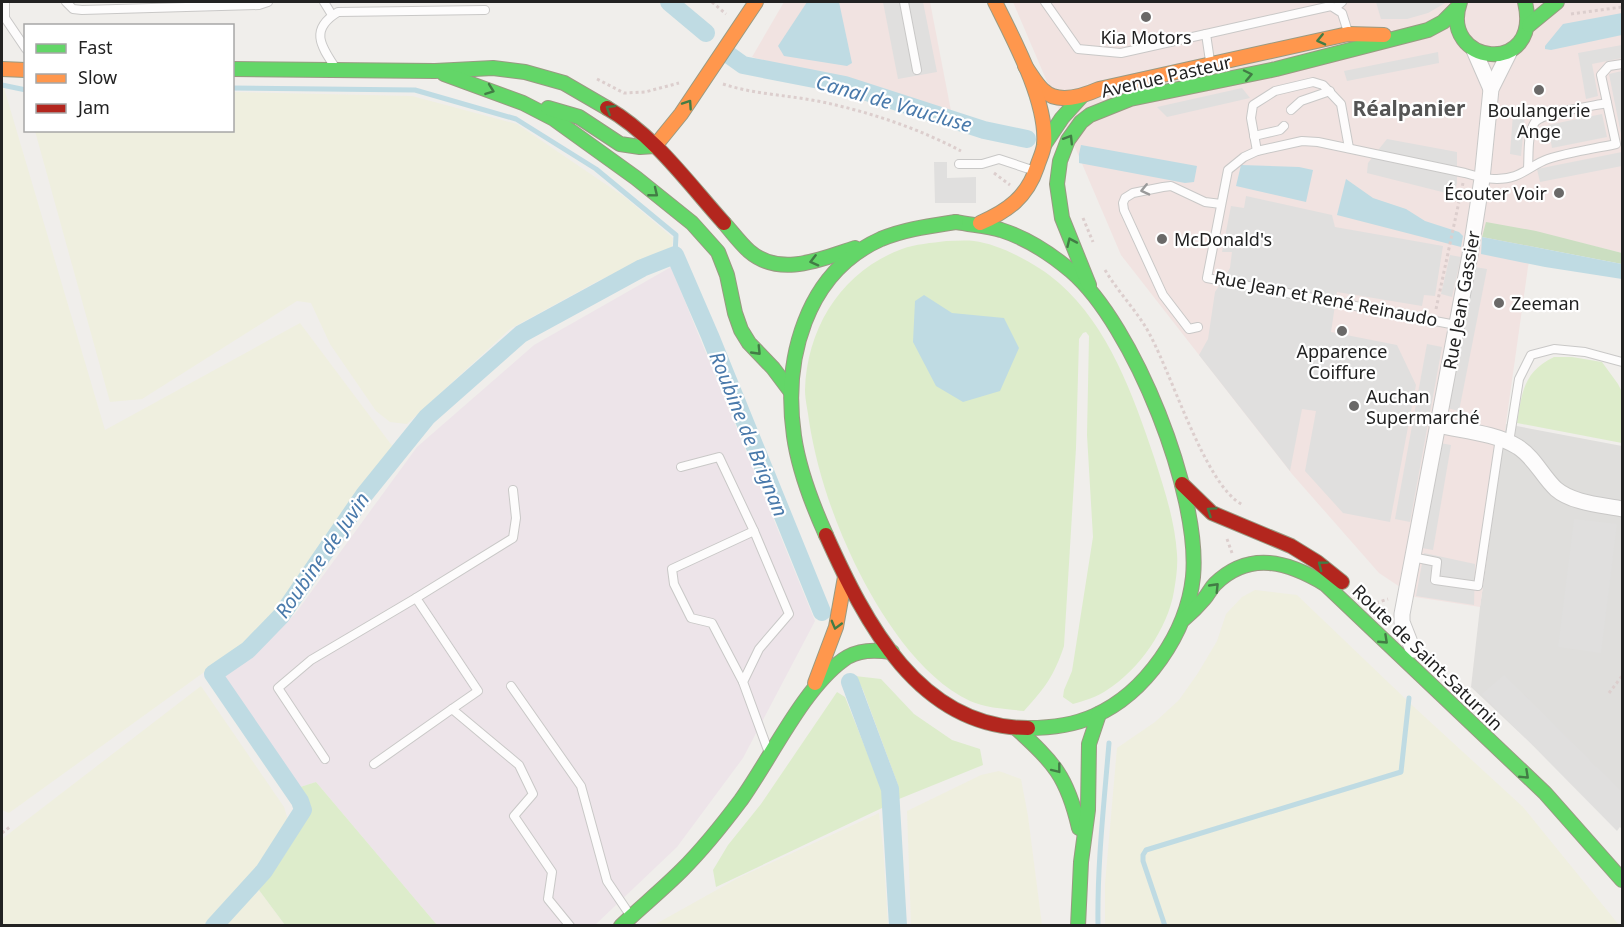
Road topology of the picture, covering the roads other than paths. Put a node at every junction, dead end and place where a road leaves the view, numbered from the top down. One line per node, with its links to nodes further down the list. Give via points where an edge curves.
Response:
1 (5, 2): 16 (lane)
2 (66, 2): 3 (lane, via 73,9 82,10)
3 (268, 2)
4 (324, 2): 15 (lane)
5 (756, 2): 44 (main road, one-way to 5)
6 (904, 2): 32 (lane)
7 (995, 2): 27 (main road)
8 (1046, 2): 19 (lane, via 1078,49 1121,53)
9 (1342, 2): 13 (lane)
10 (1525, 2): 17 (main road)
11 (1557, 2): 17 (main road)
12 (1459, 5): 18 (main road, Avenue Pasteur); 22 (main road, via 1457,20)
13 (1335, 8): 19 (lane); 20 (lane, via 1342,13)
14 (485, 10): 15 (lane)
15 (332, 15): 30 (lane, via 319,33 322,49)
16 (3, 17): 23 (lane)
17 (1529, 25): 24 (main road)
18 (1432, 28): 21 (main road, Avenue Pasteur); 22 (main road)
19 (1206, 34): 25 (lane)
20 (1348, 34): 21 (main road, Avenue Pasteur); 25 (main road, Avenue Pasteur, one-way to 25)
21 (1399, 35): 54 (main road, Avenue Pasteur, one-way to 21, via 1057,195 1058,169 1065,144 1079,124 1103,108 1266,72)
22 (1469, 44): 24 (main road, via 1485,54); 34 (street, Rue Jean Gassier)
23 (24, 46)
24 (1509, 53): 34 (street, Rue Jean Gassier)
25 (1210, 63): 36 (main road, Avenue Pasteur, via 1099,89)
26 (1623, 64): 38 (lane, via 1609,66 1601,75)
27 (1025, 66): 36 (main road, Avenue Pasteur, via 1050,95); 43 (main road, via 1041,112)
28 (2, 69): 31 (main road)
29 (234, 69): 30 (main road)
30 (336, 69): 33 (main road)
31 (24, 70)
32 (917, 70)
33 (435, 71): 37 (main road, one-way to 37); 44 (main road, one-way to 33, via 626,119 564,83 492,68)
34 (1491, 89): 50 (street, Rue Jean Gassier)
35 (1330, 91): 39 (lane, via 1301,101); 41 (lane, via 1313,82 1263,97 1253,105); 45 (lane, via 1341,104)
36 (1081, 97): 43 (main road, Avenue Pasteur)
37 (523, 103): 44 (main road, via 579,117 622,146); 58 (main road, one-way to 58, via 587,141 708,239 727,275 741,330)
38 (1607, 103): 42 (lane); 48 (lane, via 1536,121)
39 (1291, 110)
40 (1284, 126): 41 (lane)
41 (1254, 136): 46 (lane)
42 (1619, 143): 48 (lane, Rue Jean et René Reinaudo, via 1547,159)
43 (1044, 145): 49 (main road)
44 (655, 146): 53 (main road, one-way to 44, via 790,267 761,260)
45 (1349, 148): 46 (lane, Rue Jean et René Reinaudo, via 1302,141); 50 (lane, Rue Jean et René Reinaudo)
46 (1257, 152): 51 (lane, Rue Jean et René Reinaudo, via 1228,170)
47 (959, 164): 49 (lane, via 999,159)
48 (1528, 168): 50 (lane, Rue Jean et René Reinaudo, via 1499,180)
49 (1036, 171): 52 (main road, via 1022,198)
50 (1482, 178): 55 (street, Rue Jean Gassier)
51 (1221, 204): 55 (lane, Rue Jean et René Reinaudo, via 1207,278); 56 (lane, one-way to 56, via 1204,202 1171,186 1133,193 1123,203 1162,295 1189,329)
52 (980, 223): 53 (main road, via 917,226); 54 (main road, via 1028,240)
53 (870, 244): 58 (main road, via 833,272 809,308 796,340)
54 (1090, 287): 62 (main road, via 1140,367)
55 (1456, 325): 59 (street, Rue Jean Gassier)
56 (1198, 327)
57 (1623, 362): 60 (lane, via 1554,349 1531,355 1519,379)
58 (791, 392): 67 (main road, via 792,421 807,487)
59 (1437, 425): 60 (street); 66 (street, Rue Jean Gassier)
60 (1504, 440): 64 (street, via 1530,457 1568,497); 66 (lane, via 1478,586 1435,580 1437,562)
61 (681, 467): 65 (lane, via 719,457)
62 (1181, 482): 69 (main road, via 1191,524 1193,566); 70 (main road, Route de Saint-Saturnin, one-way to 62, via 1329,570 1271,536 1210,512)
63 (513, 490): 68 (lane, via 513,538)
64 (1623, 509)
65 (754, 531): 72 (lane, via 789,614 759,649); 72 (lane, via 672,569 674,584 691,618 712,622)
66 (1412, 557): 70 (street, Rue Jean Gassier, via 1402,622)
67 (845, 577): 71 (main road); 74 (main road, one-way to 74, via 836,627)
68 (416, 598): 75 (lane, via 478,691); 79 (lane, via 311,660 278,688)
69 (1183, 620): 76 (main road, via 1145,677 1123,699); 83 (main road, Route de Saint-Saturnin, one-way to 83, via 1215,584 1238,568 1273,561 1306,572 1325,584 1545,793)
70 (1413, 650): 81 (main road, Route de Saint-Saturnin)
71 (892, 652): 74 (main road, via 855,653 836,666); 77 (main road, via 939,701 978,722)
72 (743, 682): 78 (lane)
73 (511, 686): 84 (lane, via 581,786 608,881)
74 (812, 693): 78 (main road)
75 (452, 709): 80 (lane); 85 (lane, via 519,765 533,794 514,816 552,872 548,899)
76 (1099, 714): 77 (main road, via 1068,724); 82 (main road, via 1089,744 1088,810)
77 (1016, 728): 82 (main road, one-way to 82, via 1061,773 1074,801)
78 (770, 757): 84 (main road, via 721,825 682,869)
79 (325, 759)
80 (374, 764)
81 (1579, 811)
82 (1082, 843): 86 (main road)
83 (1623, 880)
84 (626, 921)
85 (570, 926)
86 (1078, 926)

